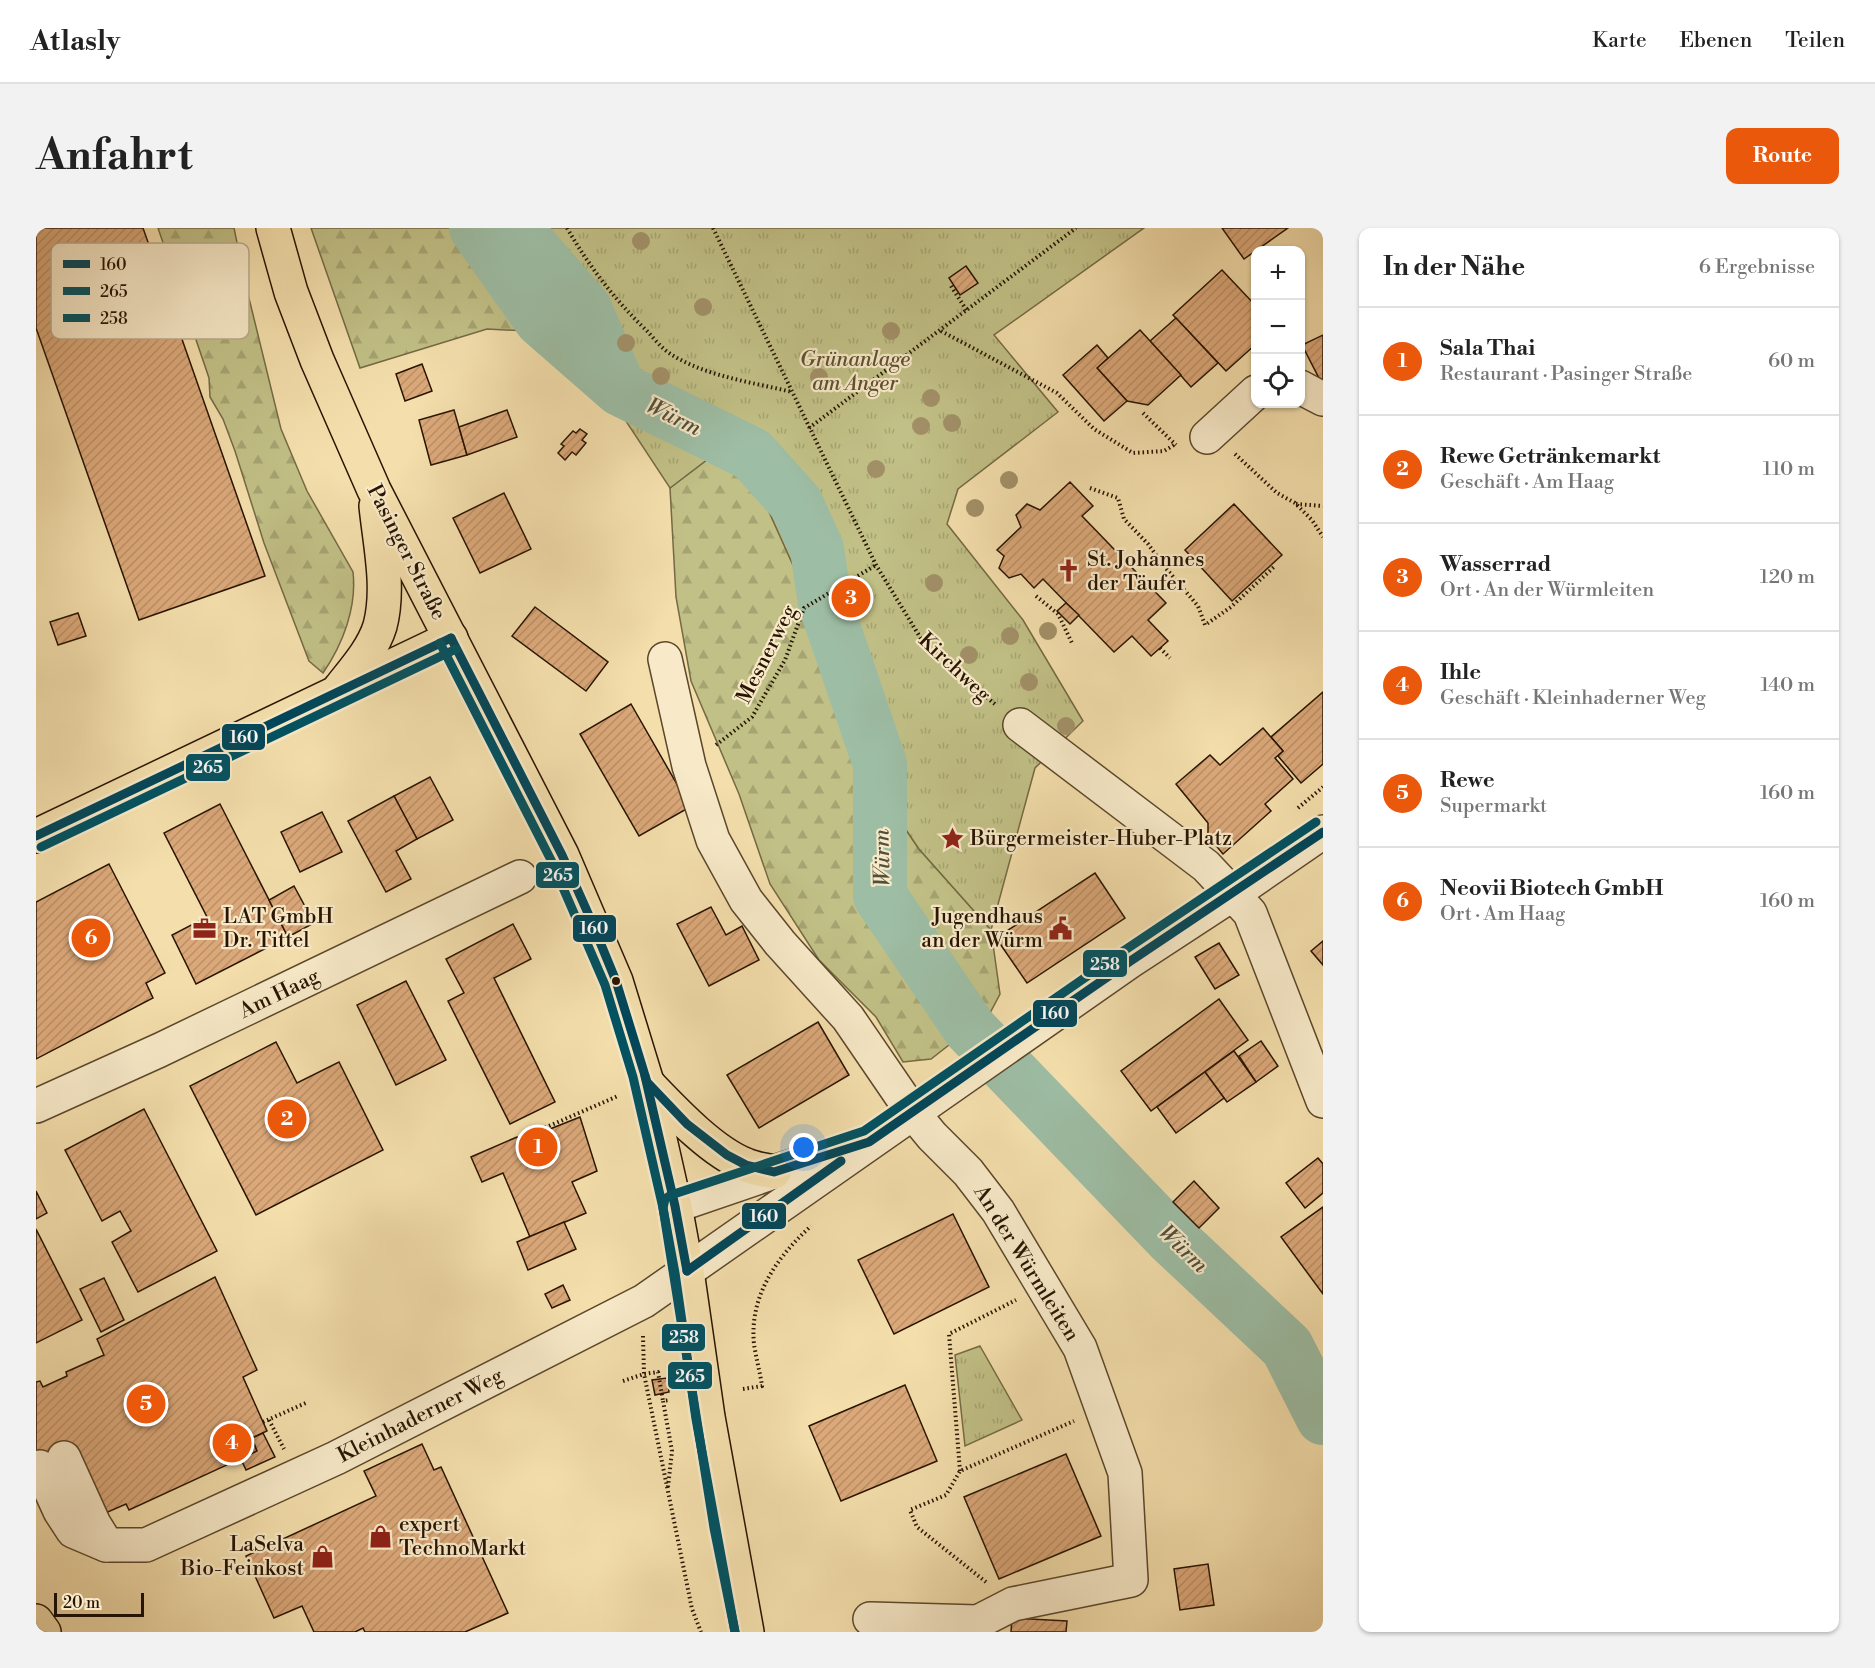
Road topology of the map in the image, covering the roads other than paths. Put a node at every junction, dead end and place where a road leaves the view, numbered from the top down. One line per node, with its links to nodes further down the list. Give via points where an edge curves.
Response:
1 (273, 228): 6 (main road, Pasinger Straße, via 316,360)
2 (1305, 390): 4 (street)
3 (1251, 397): 5 (street)
4 (1323, 399)
5 (1207, 437)
6 (374, 490): 7 (main road, Pasinger Straße); 9 (main road, via 384,588 382,612 366,655)
7 (451, 638): 9 (main road); 15 (main road, Pasinger Straße, via 572,877 616,981)
8 (665, 659): 18 (street, An der Würmleiten, via 689,766 713,840 746,900 848,1018)
9 (338, 691): 12 (main road)
10 (1020, 725): 14 (street, via 1206,866)
11 (1323, 832): 14 (street)
12 (36, 836)
13 (520, 877): 17 (street, Am Haag)
14 (1233, 894): 16 (street, via 1257,928); 18 (street)
15 (646, 1078): 20 (main road, via 687,1124 727,1155); 21 (main road, Pasinger Straße)
16 (1323, 1101)
17 (36, 1106)
18 (913, 1113): 19 (street); 24 (street, An der Würmleiten, via 998,1211 1080,1348 1125,1473 1131,1580 1013,1604 978,1622)
19 (869, 1142): 20 (street); 22 (street, Kleinhaderner Weg)
20 (774, 1172): 21 (street)
21 (675, 1206): 22 (main road, Pasinger Straße)
22 (687, 1271): 23 (street, Kleinhaderner Weg, via 644,1301 336,1458 146,1545 107,1545); 27 (main road, Pasinger Straße, via 708,1417)
23 (52, 1463)
24 (870, 1619)
25 (36, 1621): 26 (main road)
26 (44, 1632)
27 (747, 1632)

